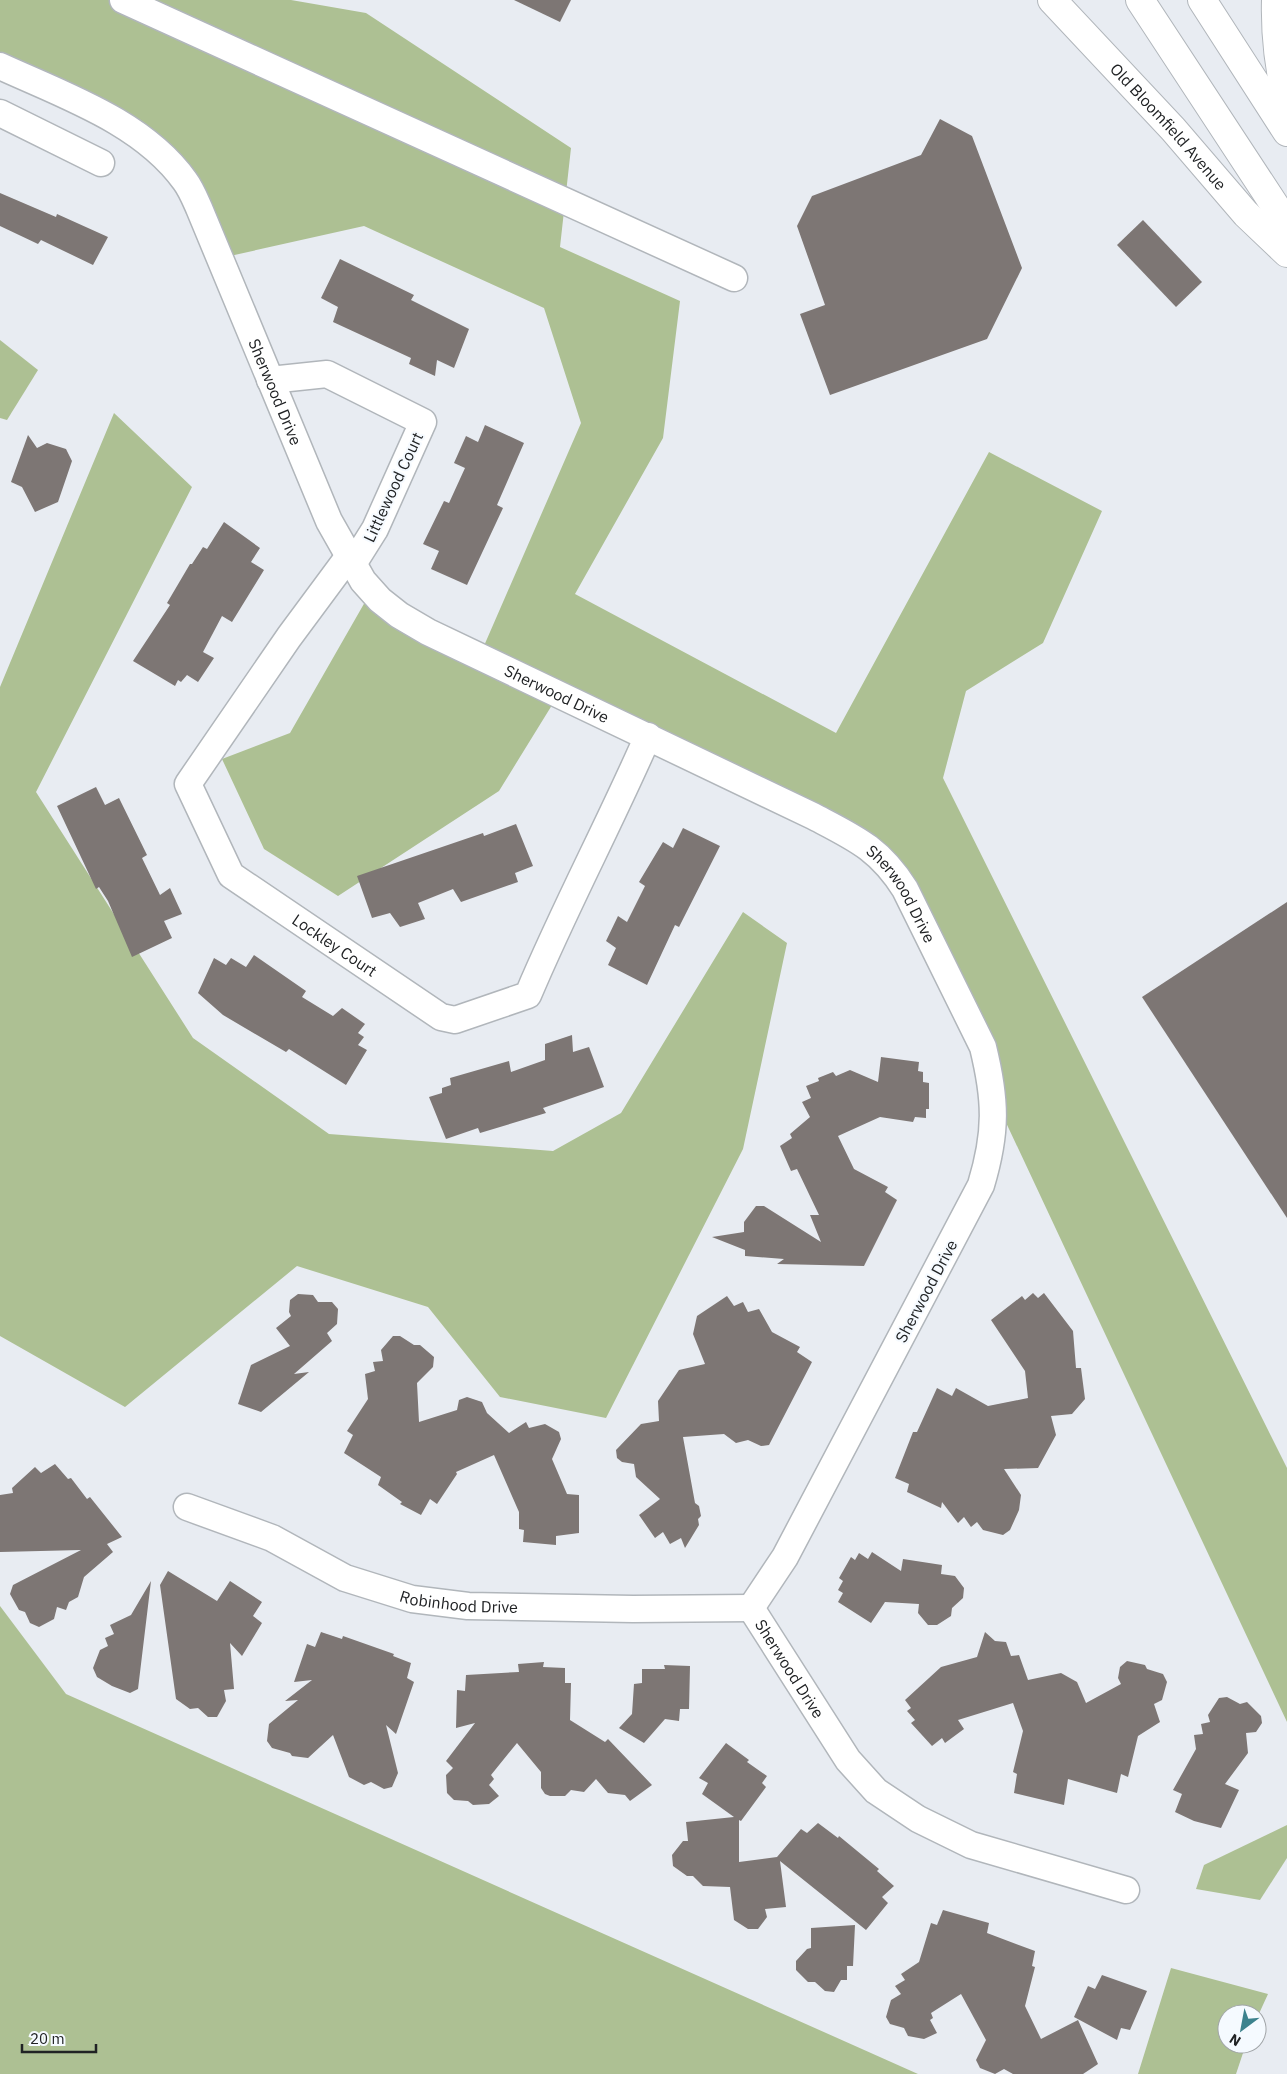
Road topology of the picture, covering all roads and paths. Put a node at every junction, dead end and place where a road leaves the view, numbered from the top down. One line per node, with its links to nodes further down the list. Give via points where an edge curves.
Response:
1 (124, 0): 15 (street)
2 (1052, 0): 14 (main road, Old Bloomfield Avenue, via 1173,129 1246,214)
3 (1140, 0): 13 (main road)
4 (1202, 0): 11 (main road)
5 (1276, 0): 8 (main road, via 1281,76)
6 (0, 66): 7 (street, Sherwood Drive)
7 (45, 87): 10 (street); 16 (street, Sherwood Drive, via 109,116 137,135 185,181)
8 (1287, 101)
9 (0, 113): 10 (street)
10 (28, 126): 12 (street)
11 (1287, 132)
12 (101, 164)
13 (1287, 224)
14 (1287, 253)
15 (734, 278)
16 (270, 380): 17 (street, Sherwood Drive, via 329,521); 17 (street, Littlewood Court, via 327,374 423,422 376,529)
17 (351, 560): 18 (street, Sherwood Drive, via 369,587 399,615 428,632); 18 (street, Lockley Court, via 289,637 188,784 231,875 441,1017 455,1020 528,995)
18 (648, 736): 20 (street, Sherwood Drive, via 813,816 877,853 905,889 982,1047 993,1100 991,1153 981,1185 790,1548)
19 (187, 1507): 20 (street, Robinhood Drive, via 272,1538 345,1578 412,1599 468,1606)
20 (751, 1608): 21 (street, Sherwood Drive, via 848,1760 876,1791 918,1819 971,1845)
21 (1126, 1890)

